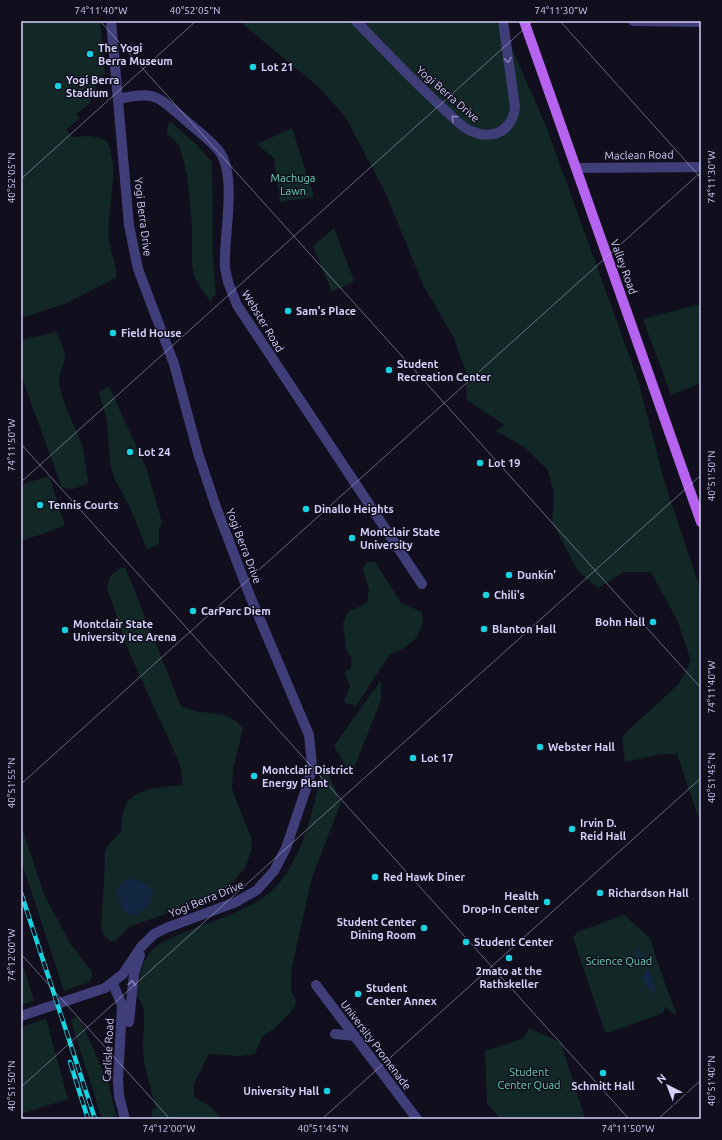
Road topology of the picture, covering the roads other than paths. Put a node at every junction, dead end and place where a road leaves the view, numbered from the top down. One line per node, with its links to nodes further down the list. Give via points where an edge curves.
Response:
1 (111, 21): 7 (street, Yogi Berra Drive)
2 (356, 21): 3 (street, Yogi Berra Drive, one-way to 2, via 515,114 502,130 484,136 466,129 425,92)
3 (502, 21)
4 (524, 21): 9 (main road, Valley Road)
5 (633, 21): 6 (street)
6 (701, 22)
7 (118, 98): 11 (street, Webster Road, via 145,94 157,97 220,152 229,181 225,268 237,305); 12 (street, Yogi Berra Drive, via 129,225 138,269 174,364 198,453 216,507 250,596 309,735 312,765 286,848 274,871 257,890 243,899 166,928)
8 (701, 167): 9 (street, Maclean Road)
9 (577, 168): 10 (main road, Valley Road)
10 (701, 522)
11 (422, 584)
12 (147, 940): 13 (street, Yogi Berra Drive); 18 (street, one-way to 12, via 127,1046 134,974)
13 (113, 984): 15 (street, via 100,991); 18 (street, Carlisle Road, via 122,1005)
14 (316, 985): 17 (street, University Promenade)
15 (24, 1015)
16 (335, 1034): 17 (street)
17 (354, 1036): 20 (street, University Promenade)
18 (119, 1062): 19 (street, Carlisle Road, via 119,1096)
19 (125, 1119)
20 (417, 1119)

